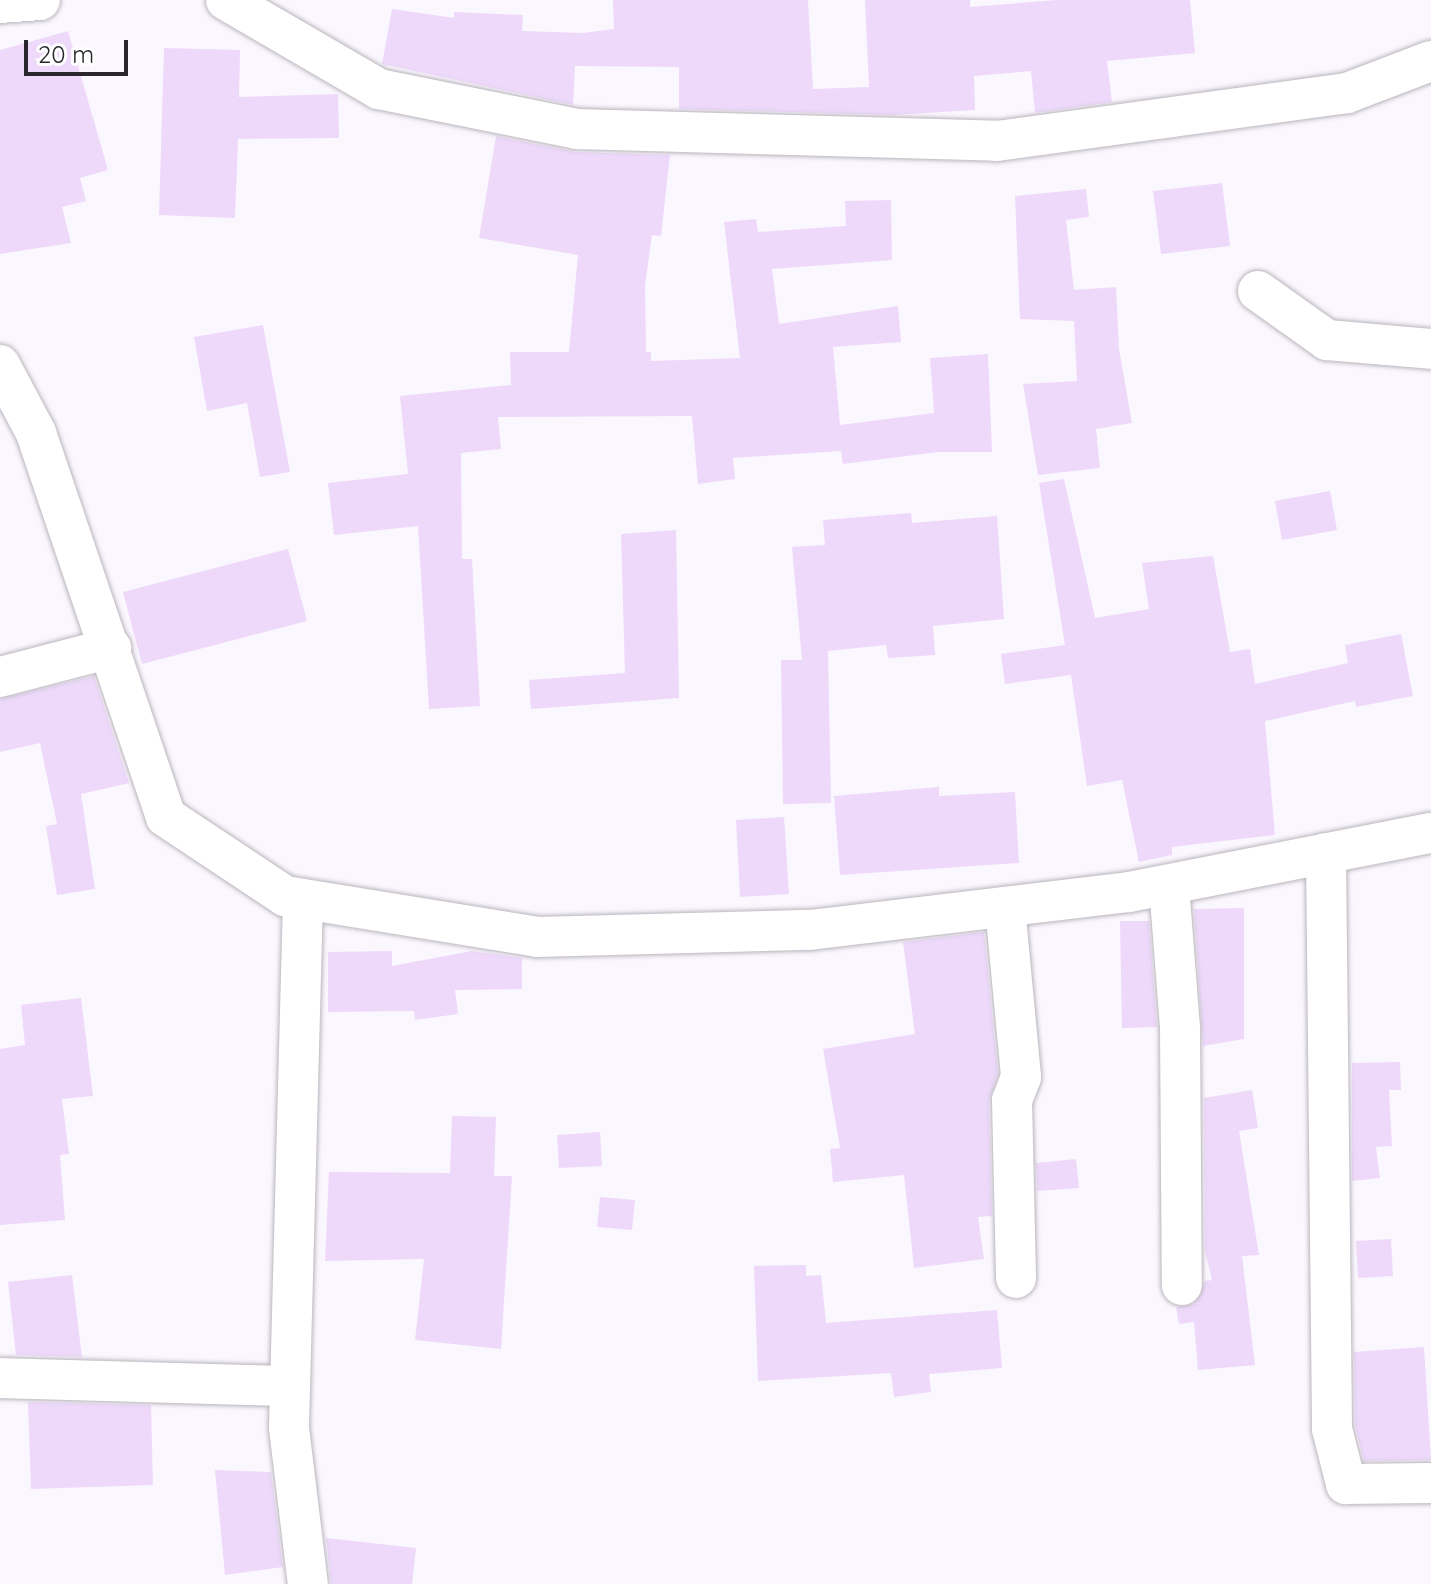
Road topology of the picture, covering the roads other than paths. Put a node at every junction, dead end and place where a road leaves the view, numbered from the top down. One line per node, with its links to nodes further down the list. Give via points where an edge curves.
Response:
1 (40, 0): 3 (street)
2 (226, 0): 4 (street, via 379,89 577,129 997,141 1347,93)
3 (0, 3)
4 (1431, 61)
5 (1258, 291): 6 (street, via 1327,340)
6 (1431, 349)
7 (0, 365): 8 (street, via 36,433)
8 (111, 648): 9 (street); 13 (street, via 166,817 285,896)
9 (0, 677)
10 (1431, 833): 11 (street)
11 (1326, 853): 12 (street); 19 (street, via 1332,1429 1346,1484)
12 (1169, 885): 14 (street); 16 (street, via 1180,1028)
13 (303, 899): 14 (street, via 537,937 810,930); 18 (street)
14 (1005, 907): 15 (street, via 1021,1077 1012,1100)
15 (1016, 1278)
16 (1182, 1285)
17 (0, 1378): 18 (street)
18 (290, 1386): 20 (street, via 289,1428)
19 (1431, 1483)
20 (308, 1584)

